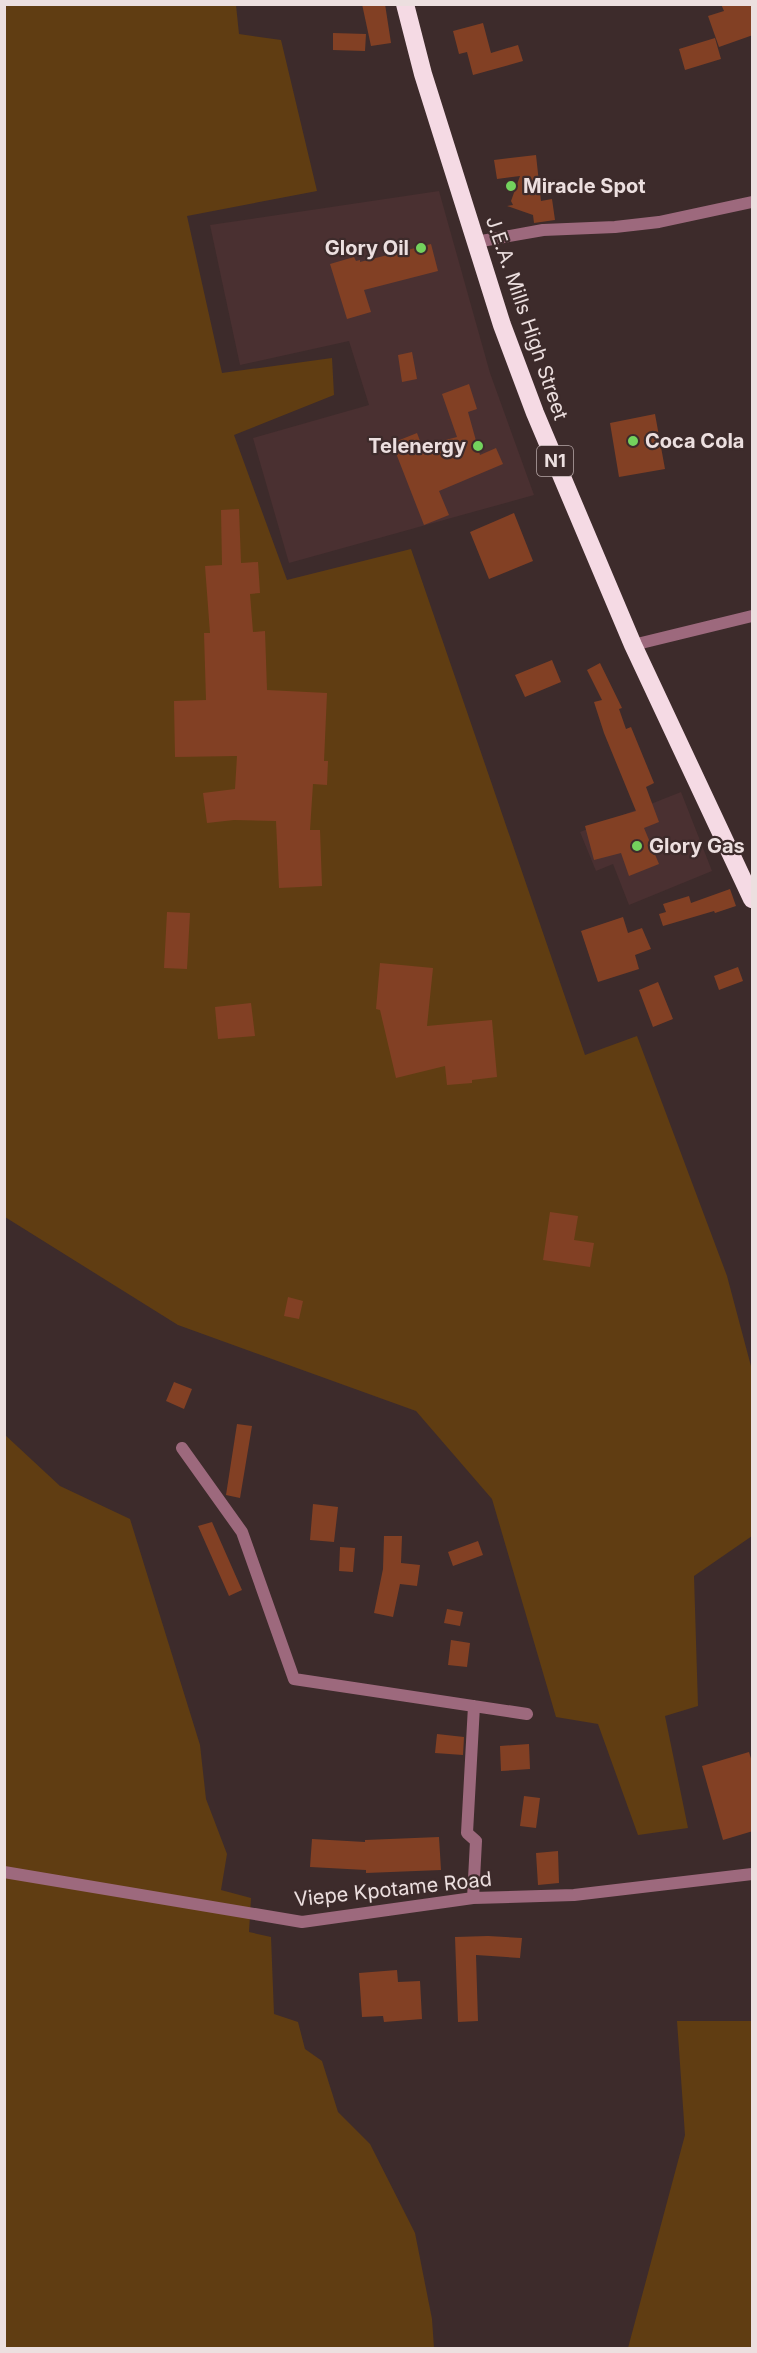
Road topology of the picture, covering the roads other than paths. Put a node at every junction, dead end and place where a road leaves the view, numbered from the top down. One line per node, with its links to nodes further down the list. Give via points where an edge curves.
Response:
1 (405, 4): 3 (highway, J.E.A. Mills High Street / N1)
2 (753, 202): 3 (street, via 659,222 543,231)
3 (476, 242): 5 (highway, J.E.A. Mills High Street / N1, via 535,413)
4 (753, 616): 5 (street)
5 (633, 645): 6 (highway, J.E.A. Mills High Street / N1)
6 (753, 899)
7 (182, 1448): 8 (street, via 243,1532 294,1679)
8 (474, 1706): 9 (street); 12 (street, via 466,1833 476,1841)
9 (527, 1714)
10 (4, 1872): 12 (street, Viepe Kpotame Road, via 302,1922)
11 (753, 1874): 12 (street, Viepe Kpotame Road, via 574,1895)
12 (473, 1898)

